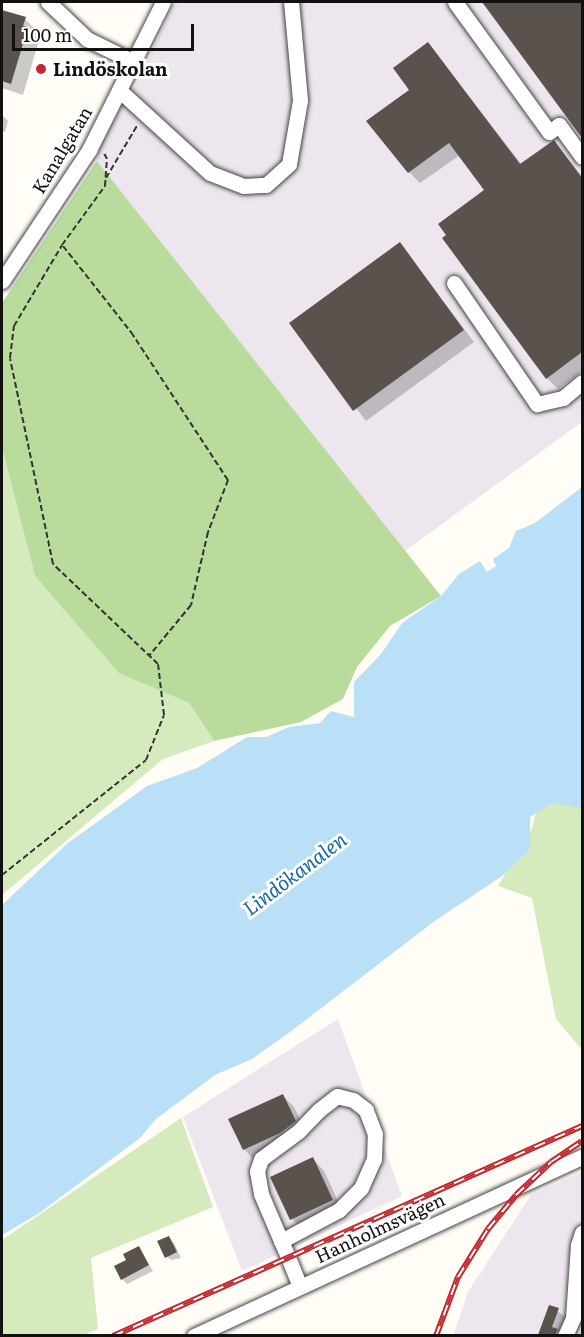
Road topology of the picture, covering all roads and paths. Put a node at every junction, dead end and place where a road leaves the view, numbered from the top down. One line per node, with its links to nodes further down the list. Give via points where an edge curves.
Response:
1 (48, 2): 5 (street, via 87,39)
2 (163, 2): 5 (street, Kanalgatan)
3 (291, 2): 7 (street, via 300,100 289,164 266,185 243,186 210,173)
4 (455, 2): 9 (street, via 549,132 559,125)
5 (134, 62): 6 (street, Kanalgatan)
6 (119, 90): 7 (street); 8 (street, Kanalgatan)
7 (143, 113): 10 (path)
8 (96, 137): 10 (path, via 107,159); 12 (street, Kanalgatan)
9 (582, 157)
10 (105, 179): 11 (path)
11 (62, 245): 15 (path, via 14,326 10,358 53,564); 15 (path, via 131,332 228,480 208,532 191,605)
12 (2, 281)
13 (454, 283): 14 (street, via 537,404 563,398)
14 (582, 382)
15 (149, 656): 16 (path, via 158,664 164,714 146,760)
16 (2, 874)
17 (582, 1157): 20 (street, Hanholmsvägen)
18 (582, 1233): 22 (street, via 573,1318)
19 (281, 1241): 19 (street, via 261,1194 257,1171 261,1159 337,1096 353,1100 366,1110 375,1134 374,1159 361,1188 339,1210); 20 (street)
20 (300, 1286): 21 (street, Hanholmsvägen)
21 (194, 1335)
22 (565, 1335)

